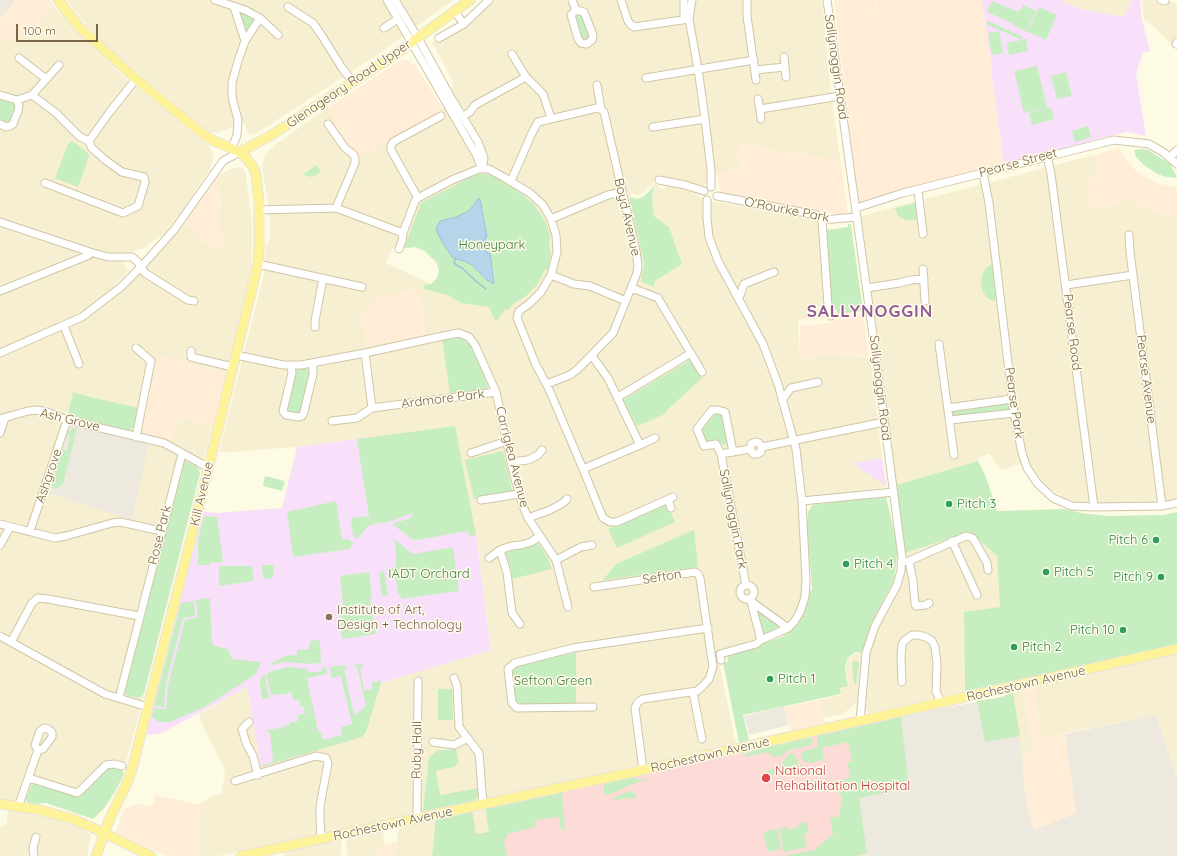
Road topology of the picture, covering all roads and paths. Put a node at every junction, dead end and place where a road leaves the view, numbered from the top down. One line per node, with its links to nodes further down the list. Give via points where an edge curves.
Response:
1 (58, 0): 38 (main road, via 79,26)
2 (215, 0): 13 (street)
3 (387, 0): 18 (street)
4 (395, 0): 24 (street)
5 (470, 0): 16 (main road, Glenageary Road Upper)
6 (489, 0): 20 (street)
7 (572, 0): 15 (street)
8 (621, 0): 19 (street, via 628,21 634,27)
9 (684, 0): 19 (street)
10 (692, 0): 19 (street)
11 (747, 0): 29 (street)
12 (827, 0): 44 (street, Sallynoggin Road)
13 (234, 7): 17 (street); 25 (street)
14 (288, 7): 40 (street, via 312,23)
15 (576, 10): 15 (street, via 572,15 578,39 581,43 587,44 593,35 584,12)
16 (455, 12): 20 (street); 24 (main road, Glenageary Road Upper)
17 (260, 18): 22 (street); 25 (street)
18 (398, 18): 21 (street); 24 (street)
19 (687, 19): 32 (street)
20 (464, 24): 23 (street)
21 (384, 28)
22 (278, 35)
23 (440, 38)
24 (415, 40): 40 (main road, Glenageary Road Upper); 45 (street)
25 (245, 41): 59 (street, via 232,83 232,97 238,120)
26 (512, 54): 34 (street)
27 (19, 58): 37 (street)
28 (784, 58): 31 (street)
29 (754, 60): 32 (street); 33 (street)
30 (59, 65): 37 (street)
31 (785, 67): 33 (street); 35 (street)
32 (698, 69): 36 (street); 53 (street)
33 (755, 70): 39 (street)
34 (526, 77): 51 (street, via 475,106); 52 (street, via 543,94)
35 (786, 77)
36 (646, 78)
37 (46, 79): 43 (street)
38 (136, 79): 58 (street); 59 (main road, via 203,134)
39 (756, 80)
40 (353, 82): 59 (main road, Glenageary Road Upper, via 270,136)
41 (597, 85): 48 (street, Boyd Avenue)
42 (0, 95): 47 (street)
43 (32, 95): 47 (street); 58 (street, via 80,137)
44 (840, 96): 49 (street); 77 (street, Sallynoggin Road)
45 (447, 98): 51 (street); 64 (street)
46 (758, 99): 49 (street)
47 (17, 100): 55 (street, via 18,111 12,124 6,127)
48 (601, 109): 52 (street); 72 (street, Boyd Avenue, via 604,112)
49 (760, 109): 54 (street)
50 (441, 116): 74 (street, via 391,146)
51 (463, 116): 64 (street, via 484,158)
52 (551, 118): 67 (street, via 536,125)
53 (705, 119): 57 (street); 69 (street)
54 (761, 119)
55 (0, 124)
56 (328, 124): 76 (street, via 355,158)
57 (653, 127)
58 (89, 141): 68 (street, via 91,147 122,172 144,177 138,206 123,213)
59 (236, 150): 78 (main road, Kill Avenue, via 251,164 256,175); 91 (street, via 224,161 181,220)
60 (1177, 150): 62 (street)
61 (1047, 156): 62 (street, Pearse Street, via 1114,140 1149,144); 65 (street, Pearse Street); 100 (street, Pearse Road)
62 (1170, 157): 63 (street, Pearse Street)
63 (1177, 164)
64 (482, 169): 67 (street, via 489,169); 74 (street, via 470,172)
65 (983, 173): 70 (street, Pearse Street); 131 (street, Pearse Park, via 989,203)
66 (659, 180): 71 (street)
67 (511, 181): 80 (street, via 536,197)
68 (45, 183)
69 (711, 187): 71 (street); 73 (street, via 717,192)
70 (918, 190): 77 (street, Pearse Street); 84 (street)
71 (704, 191): 75 (street)
72 (622, 192): 80 (street, via 608,195); 102 (street, Boyd Avenue, via 638,266)
73 (716, 196): 75 (street, via 711,201); 81 (street, O'Rourke Park, via 817,215)
74 (418, 198): 83 (street)
75 (707, 200): 98 (street, via 709,237)
76 (336, 208): 78 (street); 83 (street)
77 (856, 208): 79 (street, Sallynoggin Road)
78 (259, 210): 90 (main road, Kill Avenue)
79 (857, 217): 81 (street, O'Rourke Park); 103 (street, Sallynoggin Road)
80 (551, 219): 94 (street, via 557,243)
81 (822, 220): 109 (street, via 828,306)
82 (0, 222): 86 (street)
83 (403, 233): 87 (street)
84 (924, 234)
85 (1128, 234): 95 (street, Pearse Avenue)
86 (73, 246): 88 (street); 89 (street)
87 (399, 249)
88 (90, 252): 89 (street, via 89,255); 91 (street, via 108,257 132,257)
89 (75, 260): 104 (street)
90 (258, 264): 96 (street); 118 (main road, Kill Avenue)
91 (141, 267): 107 (street); 110 (street, via 101,304)
92 (923, 269): 97 (street)
93 (774, 272): 99 (street)
94 (551, 275): 106 (street, via 574,284 590,286); 126 (street, via 541,292 517,314 536,364)
95 (1133, 275): 100 (street); 162 (street, Pearse Avenue)
96 (323, 278): 101 (street); 111 (street)
97 (924, 279): 103 (street); 108 (street)
98 (730, 282): 99 (street); 105 (street)
99 (744, 284): 105 (street)
100 (1066, 285): 163 (street, Pearse Road)
101 (362, 287)
102 (632, 288): 106 (street, Boyd Avenue); 117 (street, via 658,298)
103 (867, 288): 140 (street, Sallynoggin Road)
104 (0, 291)
105 (739, 298): 127 (street, via 763,344)
106 (626, 301): 119 (street, Boyd Avenue, via 613,333)
107 (194, 302)
108 (925, 302)
109 (831, 316)
110 (64, 326): 115 (street); 121 (street)
111 (315, 327)
112 (939, 344): 134 (street)
113 (136, 348): 142 (street, via 151,361)
114 (191, 351): 122 (street, via 191,357)
115 (0, 353)
116 (365, 353): 120 (street, Ardmore Park); 129 (street, Ardmore Park, via 459,333 468,337 475,345); 133 (street)
117 (691, 353): 124 (street); 130 (street)
118 (236, 355): 122 (main road, Kill Avenue); 123 (street, Ardmore Park)
119 (592, 356): 126 (street, Boyd Avenue, via 570,375); 130 (street)
120 (313, 363): 123 (street, Ardmore Park); 123 (street, via 304,412 299,417 286,415 283,411)
121 (79, 364)
122 (233, 366): 154 (main road, Kill Avenue)
123 (292, 366)
124 (702, 372)
125 (818, 382): 128 (street)
126 (547, 384): 155 (street)
127 (778, 384): 128 (street); 132 (street)
128 (791, 388): 132 (street)
129 (496, 392): 133 (street, Ardmore Park); 145 (street, Carriglea Avenue)
130 (618, 397): 146 (street)
131 (1012, 399): 134 (street); 135 (street, Pearse Park)
132 (782, 400): 144 (street)
133 (372, 408): 139 (street, via 357,418)
134 (948, 408): 138 (street)
135 (1014, 413): 138 (street); 163 (street, Pearse Park, via 1027,468 1038,484 1053,498 1072,506)
136 (2, 418): 137 (street, Ash Grove, via 37,410); 141 (street, Ash Grove)
137 (67, 420): 142 (street, Ash Grove); 168 (street, Ashgrove)
138 (950, 420): 152 (street)
139 (332, 421)
140 (884, 422): 144 (street); 156 (street, Sallynoggin Road)
141 (0, 434)
142 (136, 437): 150 (street, Ash Grove, via 164,443)
143 (655, 438): 146 (street)
144 (792, 440): 148 (street, Sallynoggin Park, via 762,447 757,454 753,454 750,449); 160 (street, via 796,449)
145 (507, 441): 149 (street); 153 (street, Carriglea Avenue)
146 (640, 446): 155 (street)
147 (542, 450): 153 (street, via 528,460)
148 (733, 452): 151 (street, Sallynoggin Park); 151 (street, Sallynoggin Park, via 725,412 712,410 697,429 704,446 716,444)
149 (471, 453)
150 (182, 454): 154 (street, Ash Grove); 169 (street, Rose Park)
151 (721, 454): 181 (street, Sallynoggin Park, via 746,585 754,590)
152 (954, 454)
153 (511, 462): 157 (street, Carriglea Avenue)
154 (208, 467): 199 (main road, Kill Avenue)
155 (583, 469): 164 (street, via 603,518 610,522 616,522 671,498)
156 (894, 492): 160 (street); 177 (street, Sallynoggin Road)
157 (519, 494): 159 (street); 165 (street, Carriglea Avenue)
158 (567, 499): 165 (street, via 550,510)
159 (481, 500)
160 (802, 501): 187 (street, via 805,596 800,612)
161 (1177, 503): 162 (street, Pearse Park)
162 (1162, 506): 163 (street, Pearse Park)
163 (1094, 507)
164 (671, 508)
165 (528, 518): 170 (street, Carriglea Avenue)
166 (0, 524): 167 (street)
167 (10, 527): 168 (street); 172 (street)
168 (30, 531): 169 (street, via 60,538 120,522)
169 (161, 531): 184 (street, Rose Park)
170 (540, 536): 174 (street, via 531,542); 176 (street, Carriglea Avenue)
171 (952, 541): 177 (street); 178 (street, via 963,537 972,538 987,563); 180 (street)
172 (0, 545)
173 (592, 545): 176 (street, via 581,547)
174 (500, 550): 175 (street); 185 (street, via 507,573 512,613)
175 (489, 558)
176 (556, 560): 183 (street, Carriglea Avenue)
177 (905, 562): 182 (street, via 913,581 916,606 926,606); 201 (street, Sallynoggin Road, via 898,585 875,626 866,653)
178 (988, 570)
179 (594, 587): 186 (street, Sefton, via 695,572 700,578)
180 (977, 595)
181 (751, 600): 187 (street); 189 (street, Sallynoggin Park)
182 (928, 603)
183 (568, 607)
184 (139, 616): 190 (street, via 38,598 32,603); 197 (street, Rose Park)
185 (520, 624)
186 (708, 628): 196 (street, Sefton, via 713,667 709,679); 200 (street, via 573,648 515,663 509,667 507,672 512,703 516,708)
187 (788, 628): 189 (street)
188 (0, 636): 190 (street)
189 (761, 640): 192 (street, via 756,644 720,654)
190 (11, 642): 197 (street, via 105,694)
191 (1177, 650): 198 (main road, Rochestown Avenue)
192 (721, 660)
193 (454, 678): 203 (street, via 457,686 459,727)
194 (418, 681): 215 (street, Ruby Hall)
195 (902, 682): 198 (street, via 901,657 904,641 912,635 926,637 935,647 936,692)
196 (693, 692): 204 (street); 208 (street, via 643,699 638,702 635,708)
197 (119, 698): 199 (street)
198 (942, 703): 201 (main road, Rochestown Avenue)
199 (148, 707): 216 (main road, Kill Avenue, via 128,781)
200 (593, 707)
201 (860, 721): 208 (main road, Rochestown Avenue)
202 (249, 722): 209 (street, via 242,729)
203 (468, 738): 205 (street, via 454,744); 213 (street, via 479,753)
204 (702, 739)
205 (434, 742)
206 (38, 750): 210 (street)
207 (122, 766): 210 (street, via 106,765 77,793)
208 (643, 770): 213 (main road, Rochestown Avenue)
209 (258, 775): 211 (street); 218 (street, via 316,756 326,758 328,763 320,806)
210 (29, 778): 214 (street)
211 (235, 781)
212 (0, 804): 214 (main road)
213 (483, 804): 215 (main road, Rochestown Avenue)
214 (18, 807): 216 (main road, via 72,819)
215 (417, 819): 218 (main road, Rochestown Avenue)
216 (104, 833): 220 (main road, Kill Avenue); 221 (main road)
217 (36, 837): 219 (street)
218 (321, 839): 222 (main road, Rochestown Avenue)
219 (34, 856)
220 (96, 856)
221 (151, 856)
222 (241, 856)

